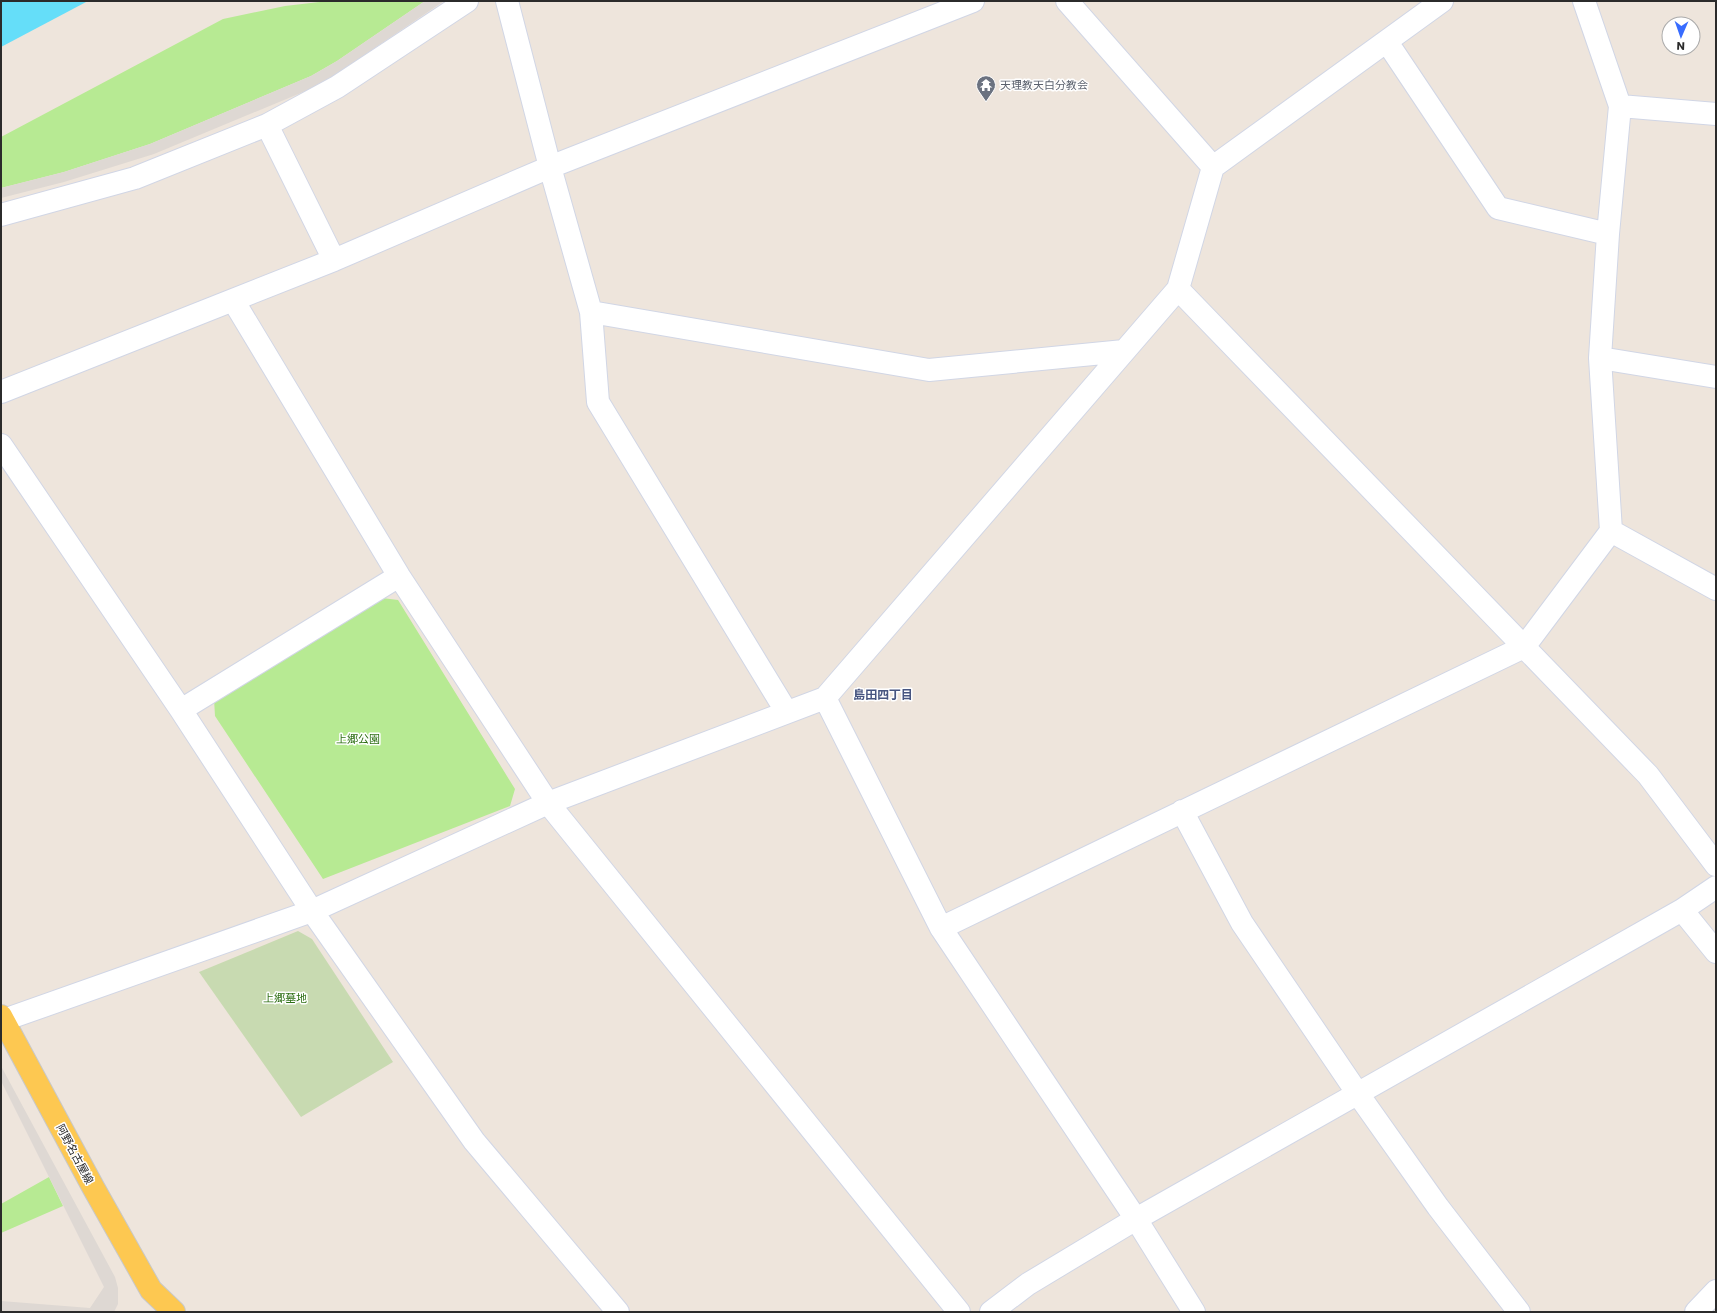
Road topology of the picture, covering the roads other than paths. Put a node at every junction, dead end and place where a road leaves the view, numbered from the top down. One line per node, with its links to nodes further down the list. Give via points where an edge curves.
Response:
1 (467, 1): 10 (street, via 337,87)
2 (507, 1): 11 (street)
3 (973, 1): 11 (street)
4 (1067, 1): 12 (street)
5 (1442, 1): 7 (street)
6 (1584, 1): 8 (street)
7 (1387, 42): 12 (street); 14 (street, via 1498,208)
8 (1620, 106): 9 (street); 14 (street)
9 (1716, 114)
10 (267, 124): 13 (street, via 135,178); 15 (street)
11 (550, 167): 15 (street); 18 (street)
12 (1213, 167): 16 (street)
13 (1, 215)
14 (1608, 234): 20 (street)
15 (334, 260): 17 (street)
16 (1178, 289): 19 (street); 27 (street)
17 (233, 300): 22 (street); 25 (street)
18 (591, 312): 19 (street, via 929,370); 30 (street, via 598,402)
19 (1124, 351): 28 (street)
20 (1600, 358): 21 (street); 24 (street)
21 (1716, 377)
22 (1, 392)
23 (1, 445): 29 (street)
24 (1611, 531): 26 (street); 27 (street)
25 (399, 576): 29 (street); 31 (street)
26 (1716, 589)
27 (1524, 647): 32 (street); 33 (street, via 1648,775)
28 (824, 698): 30 (street); 37 (street)
29 (181, 710): 36 (street)
30 (786, 712): 31 (street)
31 (548, 804): 36 (street); 47 (street)
32 (1182, 811): 37 (street); 40 (street, via 1242,923)
33 (1716, 865)
34 (1716, 887): 35 (street)
35 (1682, 910): 38 (street); 40 (street)
36 (312, 911): 39 (street); 46 (street, via 474,1141)
37 (942, 928): 41 (street)
38 (1716, 952)
39 (2, 1019): 42 (main road, 阿野名古屋線)
40 (1358, 1094): 41 (street); 50 (street, via 1438,1207)
41 (1136, 1219): 48 (street, via 1028,1284); 49 (street)
42 (151, 1290): 44 (main road, 阿野名古屋線); 45 (main road, 阿野名古屋線)
43 (1716, 1291): 51 (street)
44 (152, 1312)
45 (174, 1312)
46 (618, 1312)
47 (959, 1312)
48 (991, 1312)
49 (1194, 1312)
50 (1518, 1312)
51 (1696, 1312)

